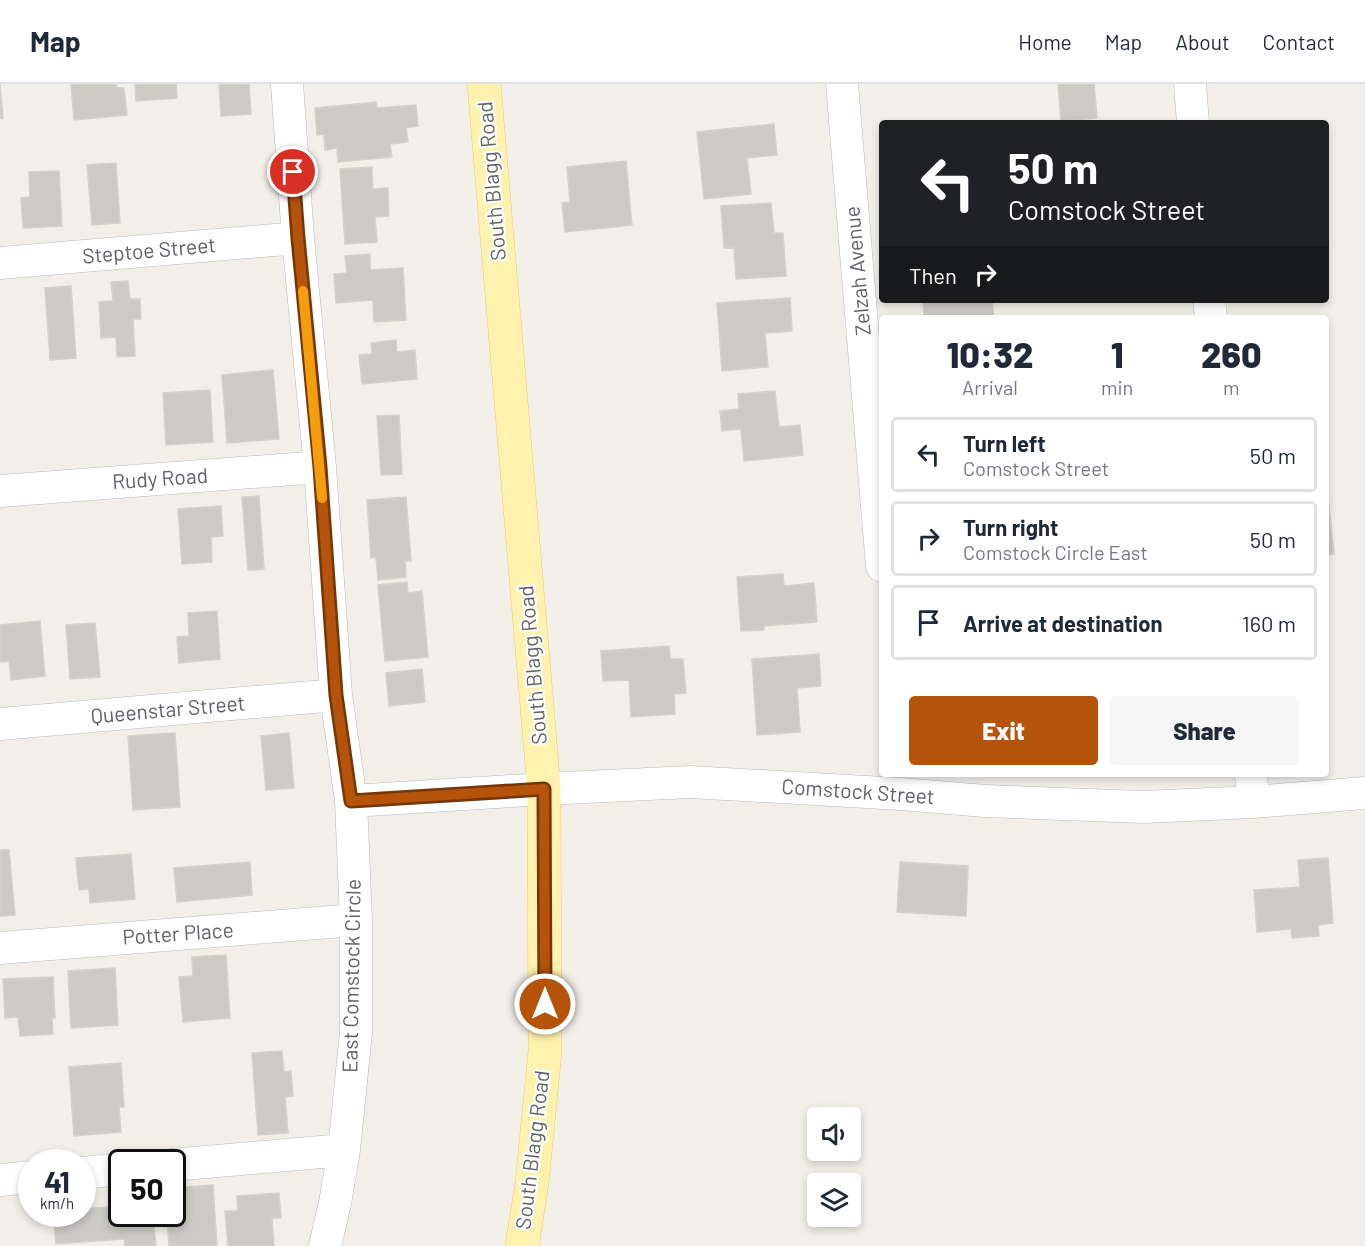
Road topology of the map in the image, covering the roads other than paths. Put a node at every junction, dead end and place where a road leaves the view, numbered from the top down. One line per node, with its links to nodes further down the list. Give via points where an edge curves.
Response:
1 (287, 84): 6 (street, East Comstock Circle)
2 (484, 84): 15 (main road, South Blagg Road)
3 (842, 84): 10 (street, Zelzah Avenue)
4 (1190, 84): 5 (street)
5 (1193, 120)
6 (298, 238): 7 (street, Steptoe Street); 8 (street, East Comstock Circle)
7 (0, 263)
8 (320, 467): 9 (street, Rudy Road); 11 (street, East Comstock Circle)
9 (0, 491)
10 (879, 530)
11 (336, 695): 12 (street, Queenstar Street); 17 (street, East Comstock Circle)
12 (0, 724)
13 (900, 784): 14 (street, Comstock Street, via 985,801 1144,807); 15 (street, Comstock Street, via 690,782)
14 (1252, 788): 16 (street, Comstock Street)
15 (544, 789): 17 (street, Comstock Street); 25 (main road, South Blagg Road, via 545,1052)
16 (1365, 793)
17 (351, 801): 18 (street, East Comstock Circle)
18 (356, 920): 19 (street, Potter Place); 20 (street, East Comstock Circle, via 356,1032)
19 (0, 948)
20 (344, 1150): 21 (street); 24 (street, East Comstock Circle)
21 (186, 1164)
22 (18, 1178): 23 (street)
23 (0, 1180)
24 (326, 1246)
25 (522, 1246)

